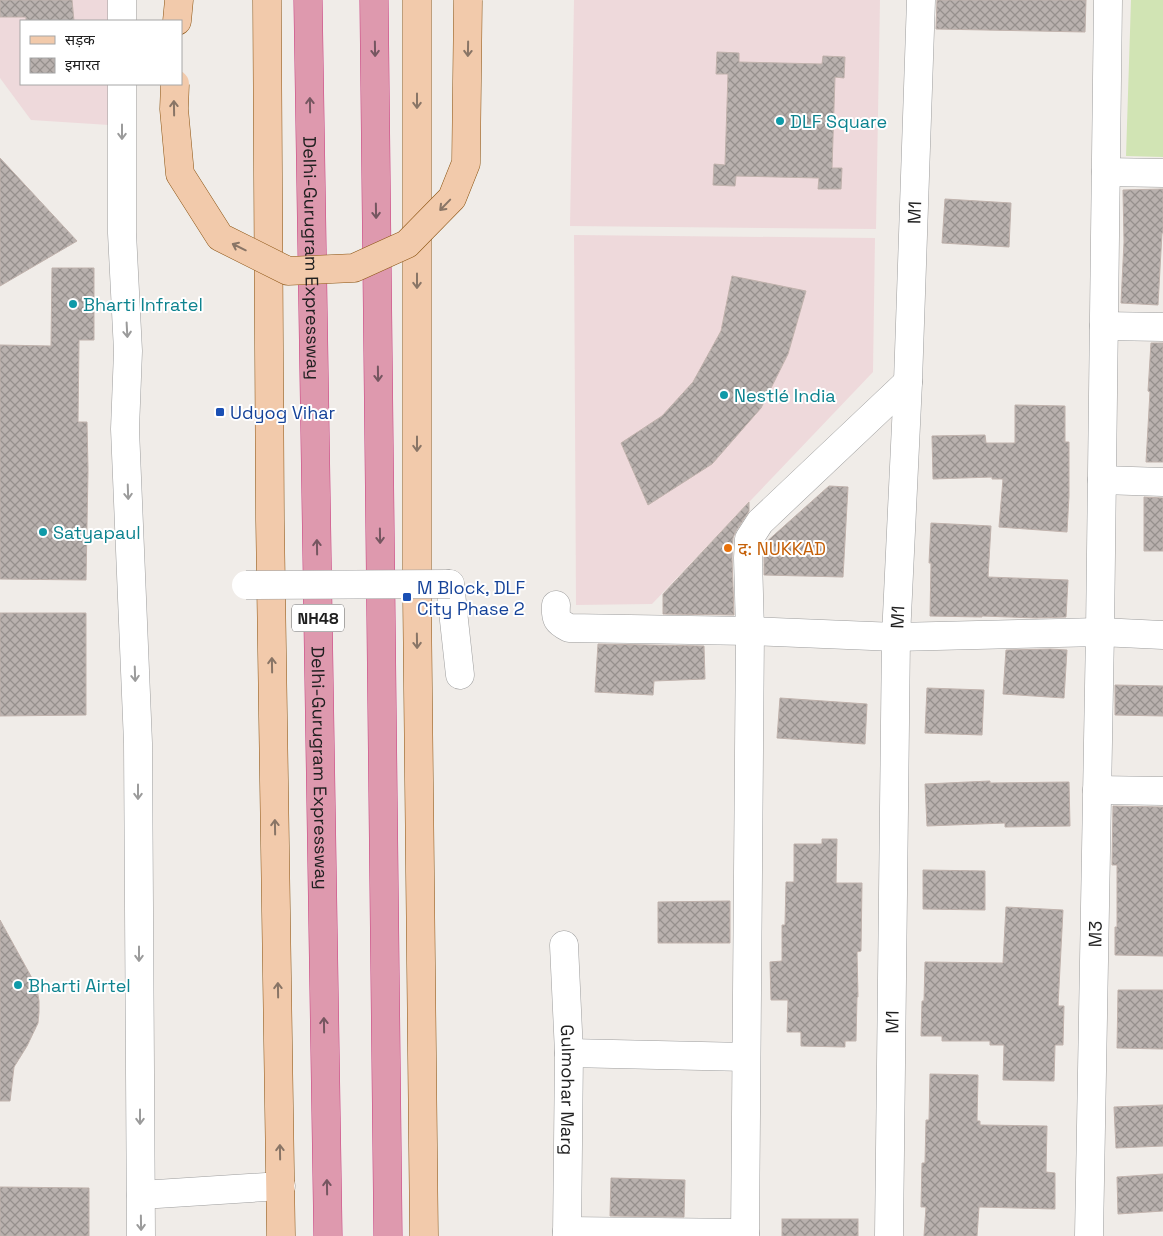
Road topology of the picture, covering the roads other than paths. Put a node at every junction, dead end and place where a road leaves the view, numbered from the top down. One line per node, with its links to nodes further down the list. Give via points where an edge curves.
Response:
1 (122, 0): 10 (street)
2 (179, 0): 11 (main road)
3 (267, 0): 33 (main road, one-way to 3, via 270,520)
4 (308, 0): 39 (highway, Delhi-Gurugram Expressway / NH48, one-way to 4)
5 (374, 0): 40 (highway, one-way to 40)
6 (417, 0): 41 (main road, one-way to 41, via 417,606)
7 (468, 0): 13 (main road, one-way to 13, bridge, via 466,163 452,198 407,244 354,268 288,271 220,237 180,174)
8 (921, 0): 18 (street, M1)
9 (1108, 0): 14 (street, M3)
10 (122, 20)
11 (178, 20)
12 (122, 85): 34 (street, one-way to 34, via 122,233 128,350 125,429 138,743)
13 (175, 85)
14 (1106, 172): 15 (street); 16 (street, M3)
15 (1163, 173)
16 (1104, 326): 17 (street); 19 (street, M3)
17 (1163, 327)
18 (908, 382): 23 (street, via 760,522 749,539); 26 (street, M1)
19 (1102, 480): 20 (street); 24 (street, M3)
20 (1163, 482)
21 (246, 584): 27 (street, bridge, via 450,584)
22 (556, 605): 23 (street, via 556,616 569,628)
23 (750, 631): 26 (street); 32 (street)
24 (1100, 632): 25 (street); 26 (street); 28 (street, M3)
25 (1163, 634)
26 (896, 638): 42 (street, M1)
27 (460, 675)
28 (1097, 790): 29 (street); 43 (street, M3)
29 (1163, 791)
30 (564, 945): 31 (street, Gulmohar Marg)
31 (568, 1053): 32 (street); 35 (street, Gulmohar Marg)
32 (746, 1057): 36 (street)
33 (280, 1186): 34 (street); 38 (main road)
34 (141, 1195): 37 (street, one-way to 37)
35 (567, 1234): 36 (street)
36 (745, 1234)
37 (141, 1236)
38 (281, 1236)
39 (328, 1236)
40 (388, 1236)
41 (424, 1236)
42 (889, 1236)
43 (1089, 1236)

